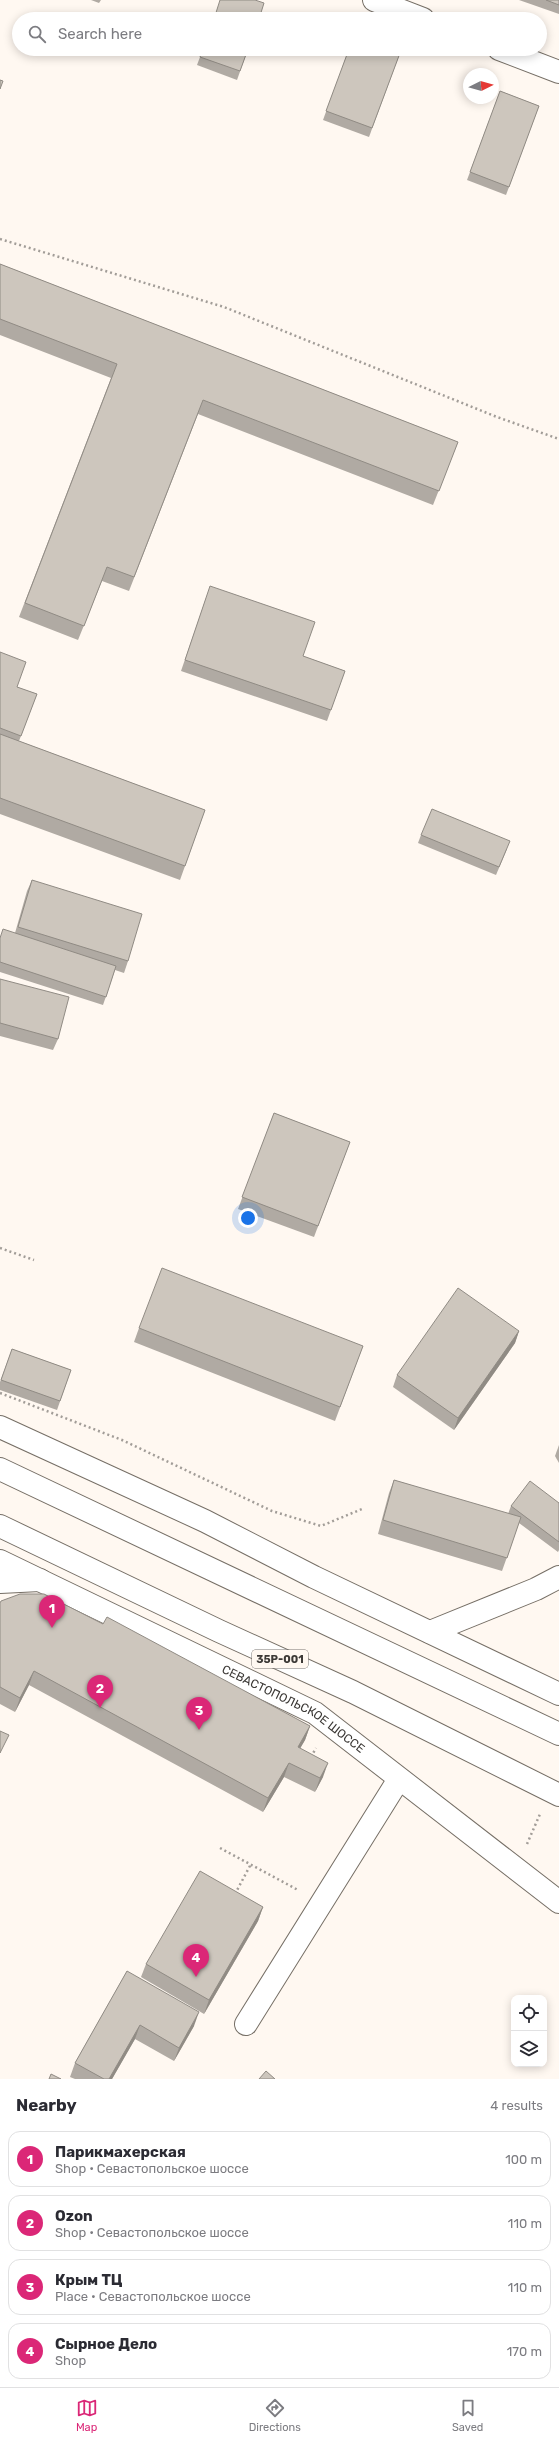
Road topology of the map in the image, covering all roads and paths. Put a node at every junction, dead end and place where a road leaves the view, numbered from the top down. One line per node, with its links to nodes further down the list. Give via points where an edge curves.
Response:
1 (374, 0): 2 (main road)
2 (405, 12)
3 (517, 56): 4 (main road)
4 (559, 72)
5 (0, 239): 6 (path, via 224,307 497,417)
6 (559, 439)
7 (0, 1248): 8 (path)
8 (34, 1260)
9 (0, 1393): 12 (path, via 122,1440 272,1511 321,1526)
10 (0, 1426): 17 (main road, via 204,1521)
11 (0, 1469): 20 (main road)
12 (362, 1509)
13 (0, 1526): 24 (main road, 35Р-001, via 353,1692)
14 (0, 1567): 23 (main road, СЕВАСТОПОЛЬСКОЕ ШОССЕ, via 40,1580 315,1713)
15 (559, 1577): 16 (main road)
16 (476, 1613): 17 (main road); 18 (main road, via 467,1632)
17 (430, 1632): 18 (main road)
18 (471, 1652): 19 (main road)
19 (559, 1694)
20 (559, 1734)
21 (318, 1745): 22 (path, via 311,1757)
22 (305, 1754)
23 (399, 1779): 28 (main road, СЕВАСТОПОЛЬСКОЕ ШОССЕ); 29 (main road)
24 (559, 1795)
25 (220, 1848): 26 (path)
26 (251, 1864): 27 (path); 29 (path)
27 (233, 1898)
28 (559, 1902)
29 (321, 1903): 30 (main road)
30 (246, 2024)

